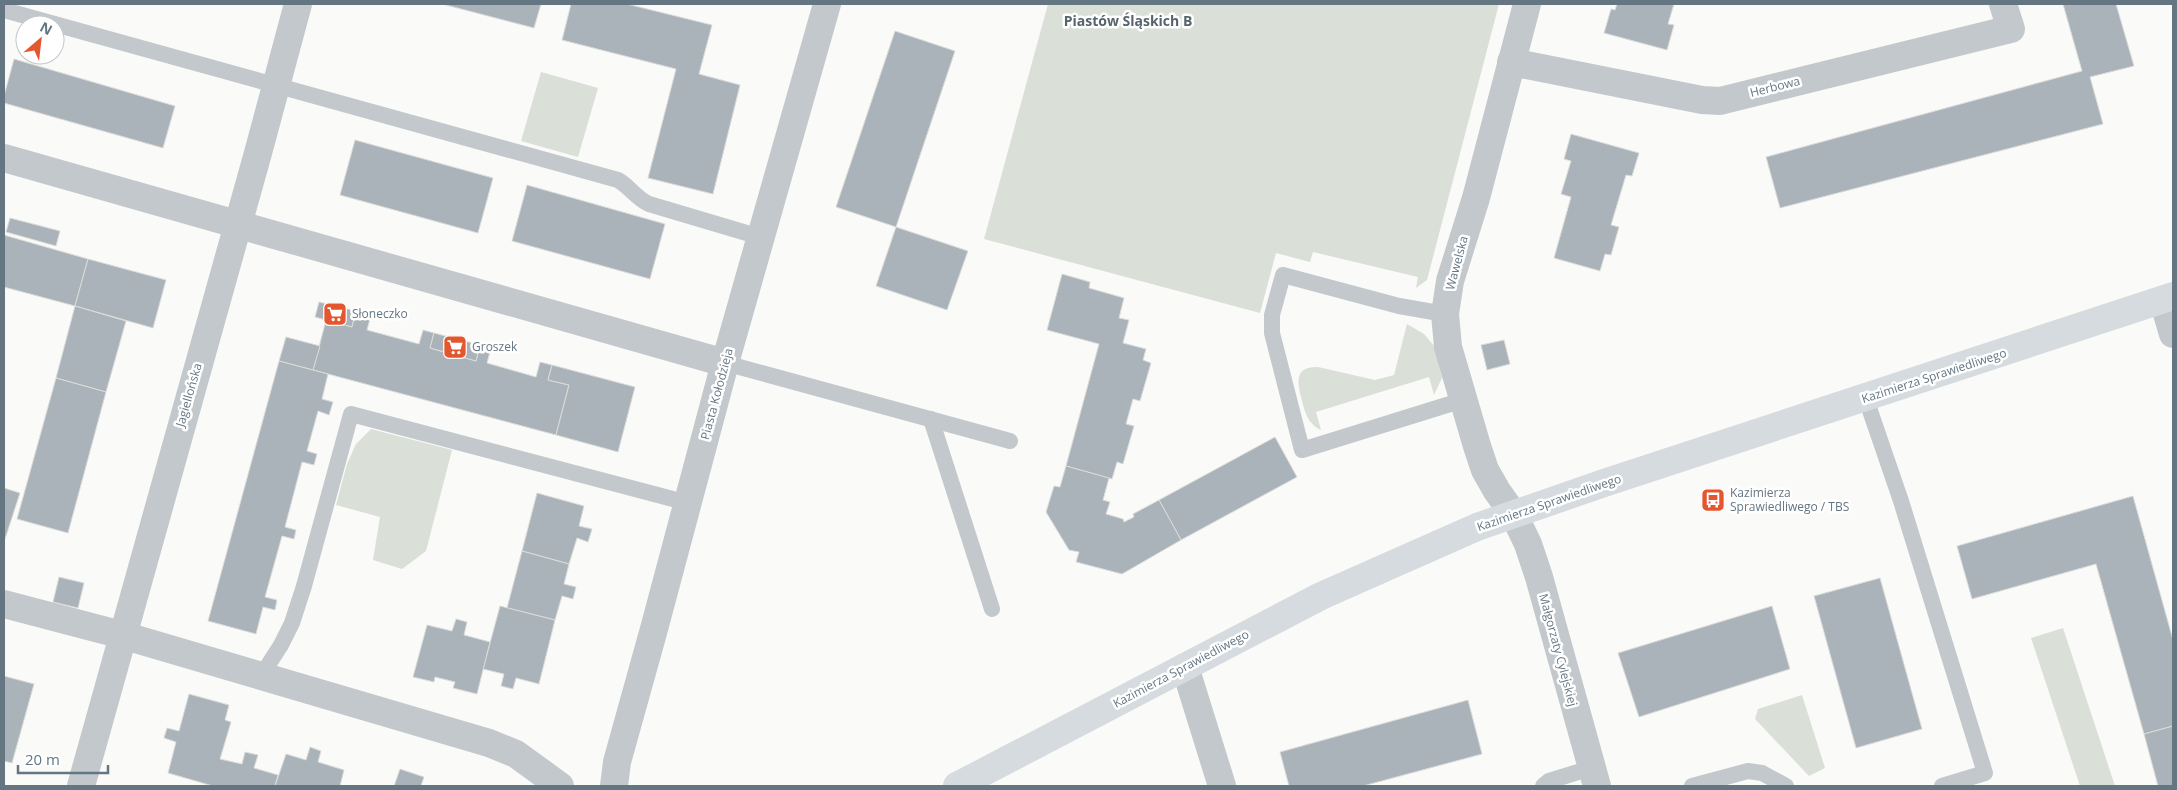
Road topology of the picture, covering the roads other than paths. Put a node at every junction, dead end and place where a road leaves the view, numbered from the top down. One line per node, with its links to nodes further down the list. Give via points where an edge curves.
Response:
1 (298, 4): 7 (street, Jagiellońska)
2 (827, 4): 10 (street, Piasta Kołodzieja)
3 (1527, 4): 6 (street, Wawelska)
4 (2003, 4): 6 (street, Herbowa, via 2011,29 1720,101)
5 (4, 10): 7 (lane)
6 (1511, 62): 12 (street, Wawelska, via 1476,198 1450,281)
7 (275, 85): 9 (street, Jagiellońska); 10 (lane, via 618,180 627,185 639,200)
8 (4, 158): 9 (street)
9 (237, 225): 14 (street); 23 (street, Jagiellońska)
10 (760, 237): 14 (street, Piasta Kołodzieja)
11 (2168, 298): 13 (street); 15 (street, Kazimierza Sprawiedliwego)
12 (1445, 314): 16 (street, Wawelska, via 1448,347); 16 (lane, via 1399,306 1283,275 1272,315 1272,333 1302,450)
13 (2173, 334)
14 (725, 363): 17 (lane); 19 (street, Piasta Kołodzieja)
15 (1866, 399): 20 (street, Kazimierza Sprawiedliwego); 35 (lane, via 1985,773)
16 (1463, 400): 20 (street, Wawelska, via 1485,470)
17 (931, 419): 18 (lane); 22 (lane)
18 (1010, 442)
19 (688, 504): 25 (lane, via 351,414 292,623); 29 (street, Piasta Kołodzieja, via 616,762)
20 (1514, 515): 24 (street, Kazimierza Sprawiedliwego, via 1477,527 1321,596); 26 (street, Małgorzaty Cylejskiej, via 1539,577)
21 (4, 604): 23 (street)
22 (992, 609)
23 (122, 635): 25 (street); 27 (street, Jagiellońska)
24 (1186, 666): 30 (street, Kazimierza Sprawiedliwego); 31 (street)
25 (261, 676): 28 (street, via 488,743 516,754)
26 (1594, 777): 32 (lane, via 1549,781)
27 (81, 786)
28 (560, 786)
29 (614, 786)
30 (957, 786)
31 (1222, 786)
32 (1543, 786)
33 (1692, 786): 34 (lane, via 1748,771 1762,773)
34 (1786, 786)
35 (1942, 786)

